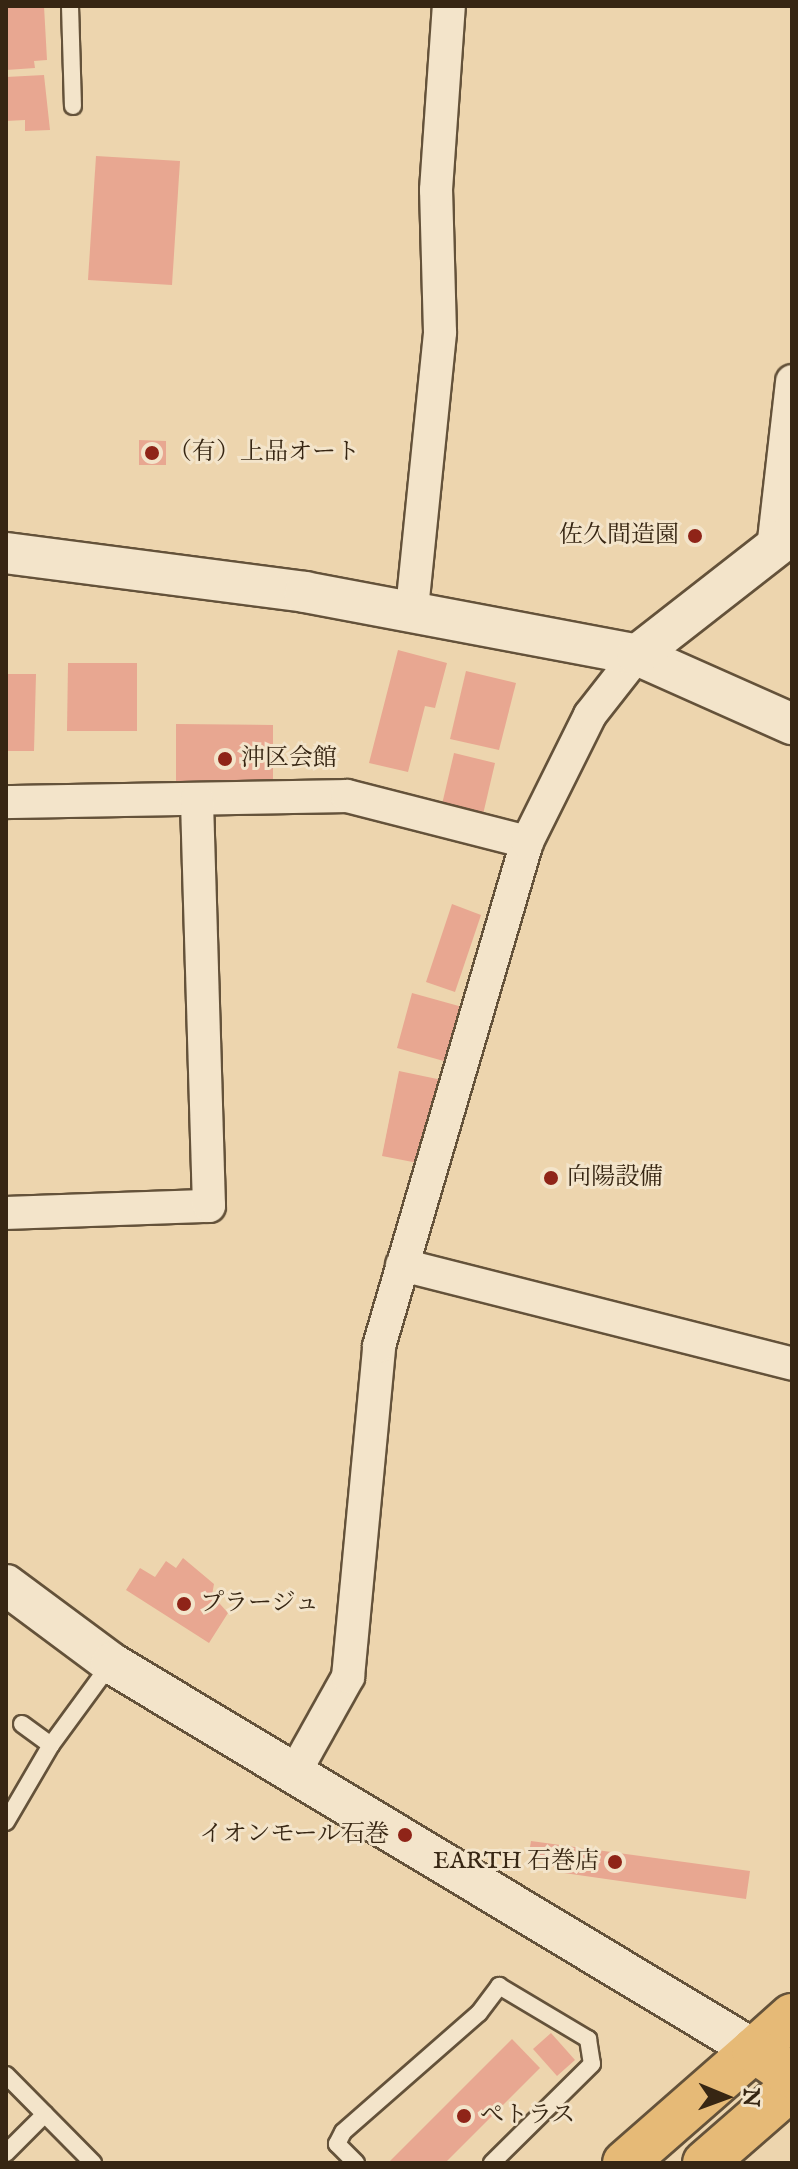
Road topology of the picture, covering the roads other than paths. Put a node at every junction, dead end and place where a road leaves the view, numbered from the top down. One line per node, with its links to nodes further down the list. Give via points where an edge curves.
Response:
1 (70, 6): 3 (lane)
2 (449, 6): 7 (street, via 436,190 440,332)
3 (73, 106)
4 (792, 381): 5 (street)
5 (782, 542): 8 (street)
6 (6, 553): 7 (street)
7 (412, 609): 8 (street)
8 (637, 655): 9 (street); 12 (street, via 590,715)
9 (792, 724)
10 (197, 799): 11 (street); 12 (street, via 347,796); 13 (street, via 209,1206)
11 (6, 802)
12 (527, 842): 14 (street)
13 (6, 1213)
14 (402, 1265): 15 (street); 20 (street, via 379,1346 348,1677)
15 (792, 1364)
16 (6, 1585): 17 (street)
17 (111, 1663): 19 (lane); 20 (street)
18 (22, 1724): 19 (lane)
19 (51, 1745): 21 (lane)
20 (296, 1770): 23 (street)
21 (6, 1822)
22 (792, 2016): 23 (main road)
23 (754, 2050): 25 (main road); 32 (main road)
24 (6, 2075): 27 (lane)
25 (792, 2076)
26 (792, 2087): 33 (main road)
27 (45, 2114): 28 (lane); 29 (lane)
28 (6, 2153)
29 (93, 2163)
30 (356, 2163): 31 (lane, via 337,2144 343,2132 479,2013 499,1986 588,2039 592,2064)
31 (492, 2163)
32 (625, 2163)
33 (705, 2163)

